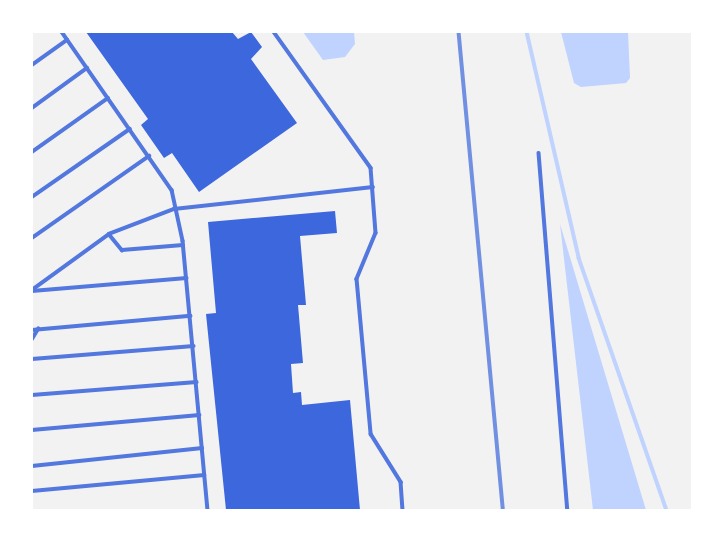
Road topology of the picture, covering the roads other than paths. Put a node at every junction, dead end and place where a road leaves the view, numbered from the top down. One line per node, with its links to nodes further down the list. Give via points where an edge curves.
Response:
1 (62, 32): 3 (lane)
2 (274, 32): 12 (lane, via 371,168)
3 (68, 40): 4 (lane); 5 (lane)
4 (32, 65)
5 (87, 68): 6 (lane); 7 (lane)
6 (108, 98): 8 (lane); 9 (lane)
7 (32, 108)
8 (130, 129): 11 (lane); 13 (lane)
9 (32, 152)
10 (539, 153): 36 (lane)
11 (149, 156): 14 (lane, via 172,190); 16 (lane)
12 (373, 187): 14 (lane); 35 (lane, via 376,233 356,279 369,421 371,434 401,482)
13 (32, 197)
14 (174, 209): 15 (lane); 17 (lane)
15 (109, 234): 17 (lane, via 122,250); 19 (lane)
16 (32, 238)
17 (183, 245): 18 (lane)
18 (187, 278): 19 (lane); 20 (lane)
19 (32, 290)
20 (190, 316): 21 (lane); 24 (lane)
21 (38, 329): 22 (lane); 23 (lane)
22 (32, 330)
23 (32, 339)
24 (193, 346): 25 (lane); 26 (lane)
25 (32, 359)
26 (196, 382): 27 (lane); 28 (lane)
27 (32, 395)
28 (199, 415): 29 (lane); 30 (lane)
29 (32, 430)
30 (202, 448): 31 (lane); 32 (lane)
31 (32, 466)
32 (205, 475): 33 (lane); 34 (lane)
33 (32, 491)
34 (208, 510)
35 (403, 510)
36 (568, 510)

